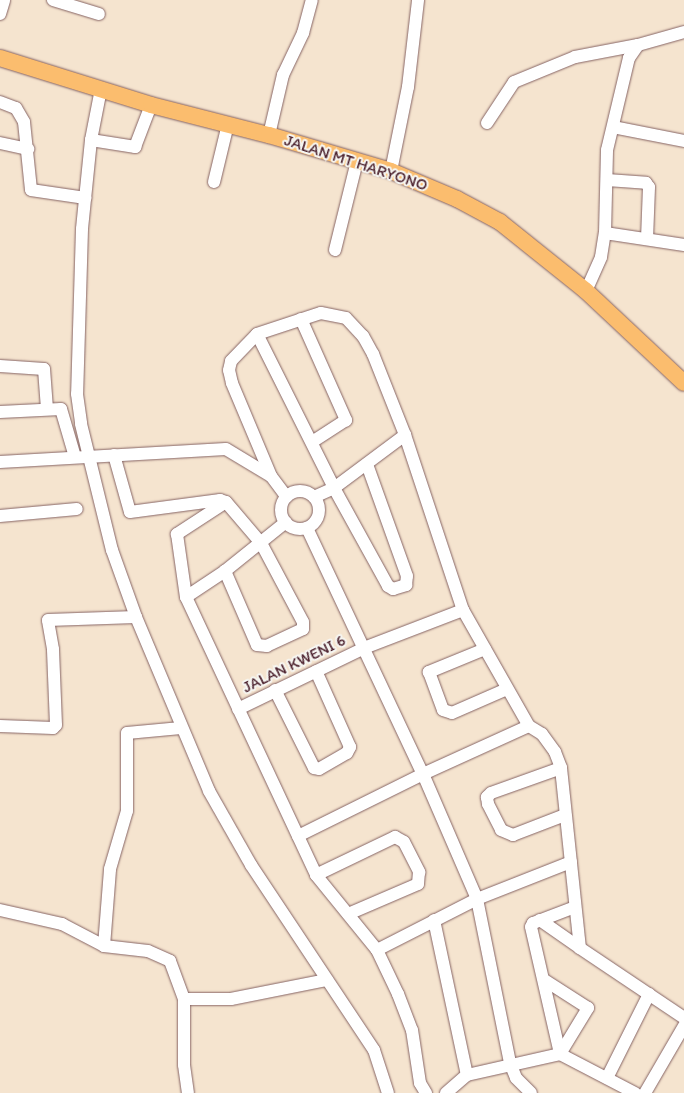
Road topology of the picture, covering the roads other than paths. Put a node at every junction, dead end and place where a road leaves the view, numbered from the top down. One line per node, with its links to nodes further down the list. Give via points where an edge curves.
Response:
1 (53, 0): 6 (street)
2 (312, 0): 16 (street, via 303,33 283,75)
3 (418, 0): 22 (street, via 408,87)
4 (4, 1): 5 (street)
5 (0, 14)
6 (99, 14)
7 (684, 32): 8 (street)
8 (638, 45): 13 (street, via 575,57 514,82); 15 (street, via 629,58)
9 (0, 58): 10 (main road, JALAN MT HARYONO)
10 (101, 89): 12 (main road, JALAN MT HARYONO); 17 (street)
11 (0, 102): 20 (street, via 20,113)
12 (151, 105): 14 (main road, JALAN MT HARYONO); 17 (street, via 135,147)
13 (487, 122)
14 (228, 124): 16 (main road, JALAN MT HARYONO); 24 (street)
15 (613, 127): 18 (street); 23 (street, via 607,150)
16 (269, 134): 21 (main road, JALAN MT HARYONO)
17 (91, 140): 25 (street)
18 (684, 141)
19 (0, 142): 20 (street)
20 (28, 149): 25 (street, via 31,190)
21 (357, 161): 22 (main road, JALAN MT HARYONO); 29 (street)
22 (391, 171): 30 (main road, JALAN MT HARYONO, via 486,213)
23 (607, 180): 26 (street); 27 (street, via 646,183 649,187)
24 (214, 182)
25 (85, 198): 40 (street, via 76,344 77,394)
26 (605, 233): 27 (street); 30 (street, via 598,269)
27 (647, 238): 28 (street)
28 (684, 245)
29 (335, 250)
30 (586, 290): 34 (main road, JALAN MT HARYONO)
31 (301, 319): 32 (street); 37 (street, via 330,313 346,318 355,326 373,354); 38 (street, via 346,420)
32 (257, 334): 38 (street); 44 (street, via 236,353 229,370)
33 (0, 366): 35 (street, via 44,369)
34 (684, 383)
35 (47, 409): 36 (street); 41 (street, via 60,409)
36 (0, 412)
37 (405, 436): 43 (street); 56 (street)
38 (312, 442): 45 (street)
39 (114, 455): 40 (street); 44 (street, via 226,449); 48 (street, via 130,512 220,500)
40 (88, 456): 41 (street); 57 (street, via 112,550)
41 (75, 457): 42 (street)
42 (0, 462)
43 (367, 464): 45 (street); 45 (street, via 407,576 406,585 393,589 388,586)
44 (271, 476): 46 (street)
45 (334, 488): 47 (street)
46 (287, 497): 47 (street, via 300,491); 51 (street, via 282,509)
47 (314, 497): 52 (street, via 318,514)
48 (226, 502): 53 (street); 55 (street, via 177,534)
49 (78, 509): 50 (street)
50 (0, 516)
51 (286, 522): 52 (street, via 295,528); 53 (street)
52 (307, 528): 58 (street)
53 (261, 543): 54 (street); 54 (street, via 303,622 303,629 267,646 257,645)
54 (226, 571): 55 (street)
55 (186, 598): 63 (street)
56 (463, 610): 58 (street, JALAN KWENI 6); 59 (street)
57 (136, 617): 64 (street, via 48,620 53,649 56,725 53,728); 66 (street)
58 (364, 648): 60 (street, JALAN KWENI 6); 68 (street)
59 (485, 649): 61 (street); 61 (street, via 430,672 443,710 452,713)
60 (316, 671): 62 (street, JALAN KWENI 6); 62 (street, via 350,747 347,753 319,769 314,768)
61 (507, 689): 65 (street)
62 (275, 690): 63 (street, JALAN KWENI 6)
63 (238, 709): 70 (street)
64 (0, 726)
65 (529, 726): 67 (street, via 548,741); 68 (street)
66 (182, 728): 79 (street, via 127,733 127,811 110,869); 82 (street, via 209,791 251,865)
67 (560, 768): 69 (street); 69 (street, via 487,797 501,830 513,835)
68 (423, 774): 70 (street); 73 (street)
69 (566, 815): 71 (street)
70 (298, 836): 72 (street)
71 (571, 862): 73 (street); 74 (street)
72 (316, 875): 76 (street); 76 (street, via 395,836 404,842 419,872 418,884)
73 (477, 899): 77 (street); 89 (street)
74 (576, 907): 78 (street); 80 (street)
75 (0, 910): 79 (street, via 62,924)
76 (348, 914): 81 (street)
77 (434, 920): 81 (street); 91 (street)
78 (540, 920): 80 (street); 83 (street, via 531,927)
79 (104, 946): 85 (street, via 148,951 170,961)
80 (580, 948): 84 (street)
81 (377, 950): 94 (street, via 412,1030 420,1083)
82 (327, 980): 85 (street, via 232,999); 93 (street, via 374,1050)
83 (546, 981): 88 (street); 88 (street, via 588,1008)
84 (649, 994): 86 (street); 90 (street)
85 (184, 999): 92 (street, via 184,1065)
86 (684, 1018)
87 (684, 1026): 98 (street)
88 (560, 1054): 89 (street); 90 (street)
89 (510, 1063): 91 (street); 96 (street, via 516,1078)
90 (607, 1078): 97 (street)
91 (463, 1083): 95 (street)
92 (188, 1093)
93 (388, 1093)
94 (426, 1093)
95 (446, 1093)
96 (531, 1093)
97 (635, 1093)
98 (645, 1093)

